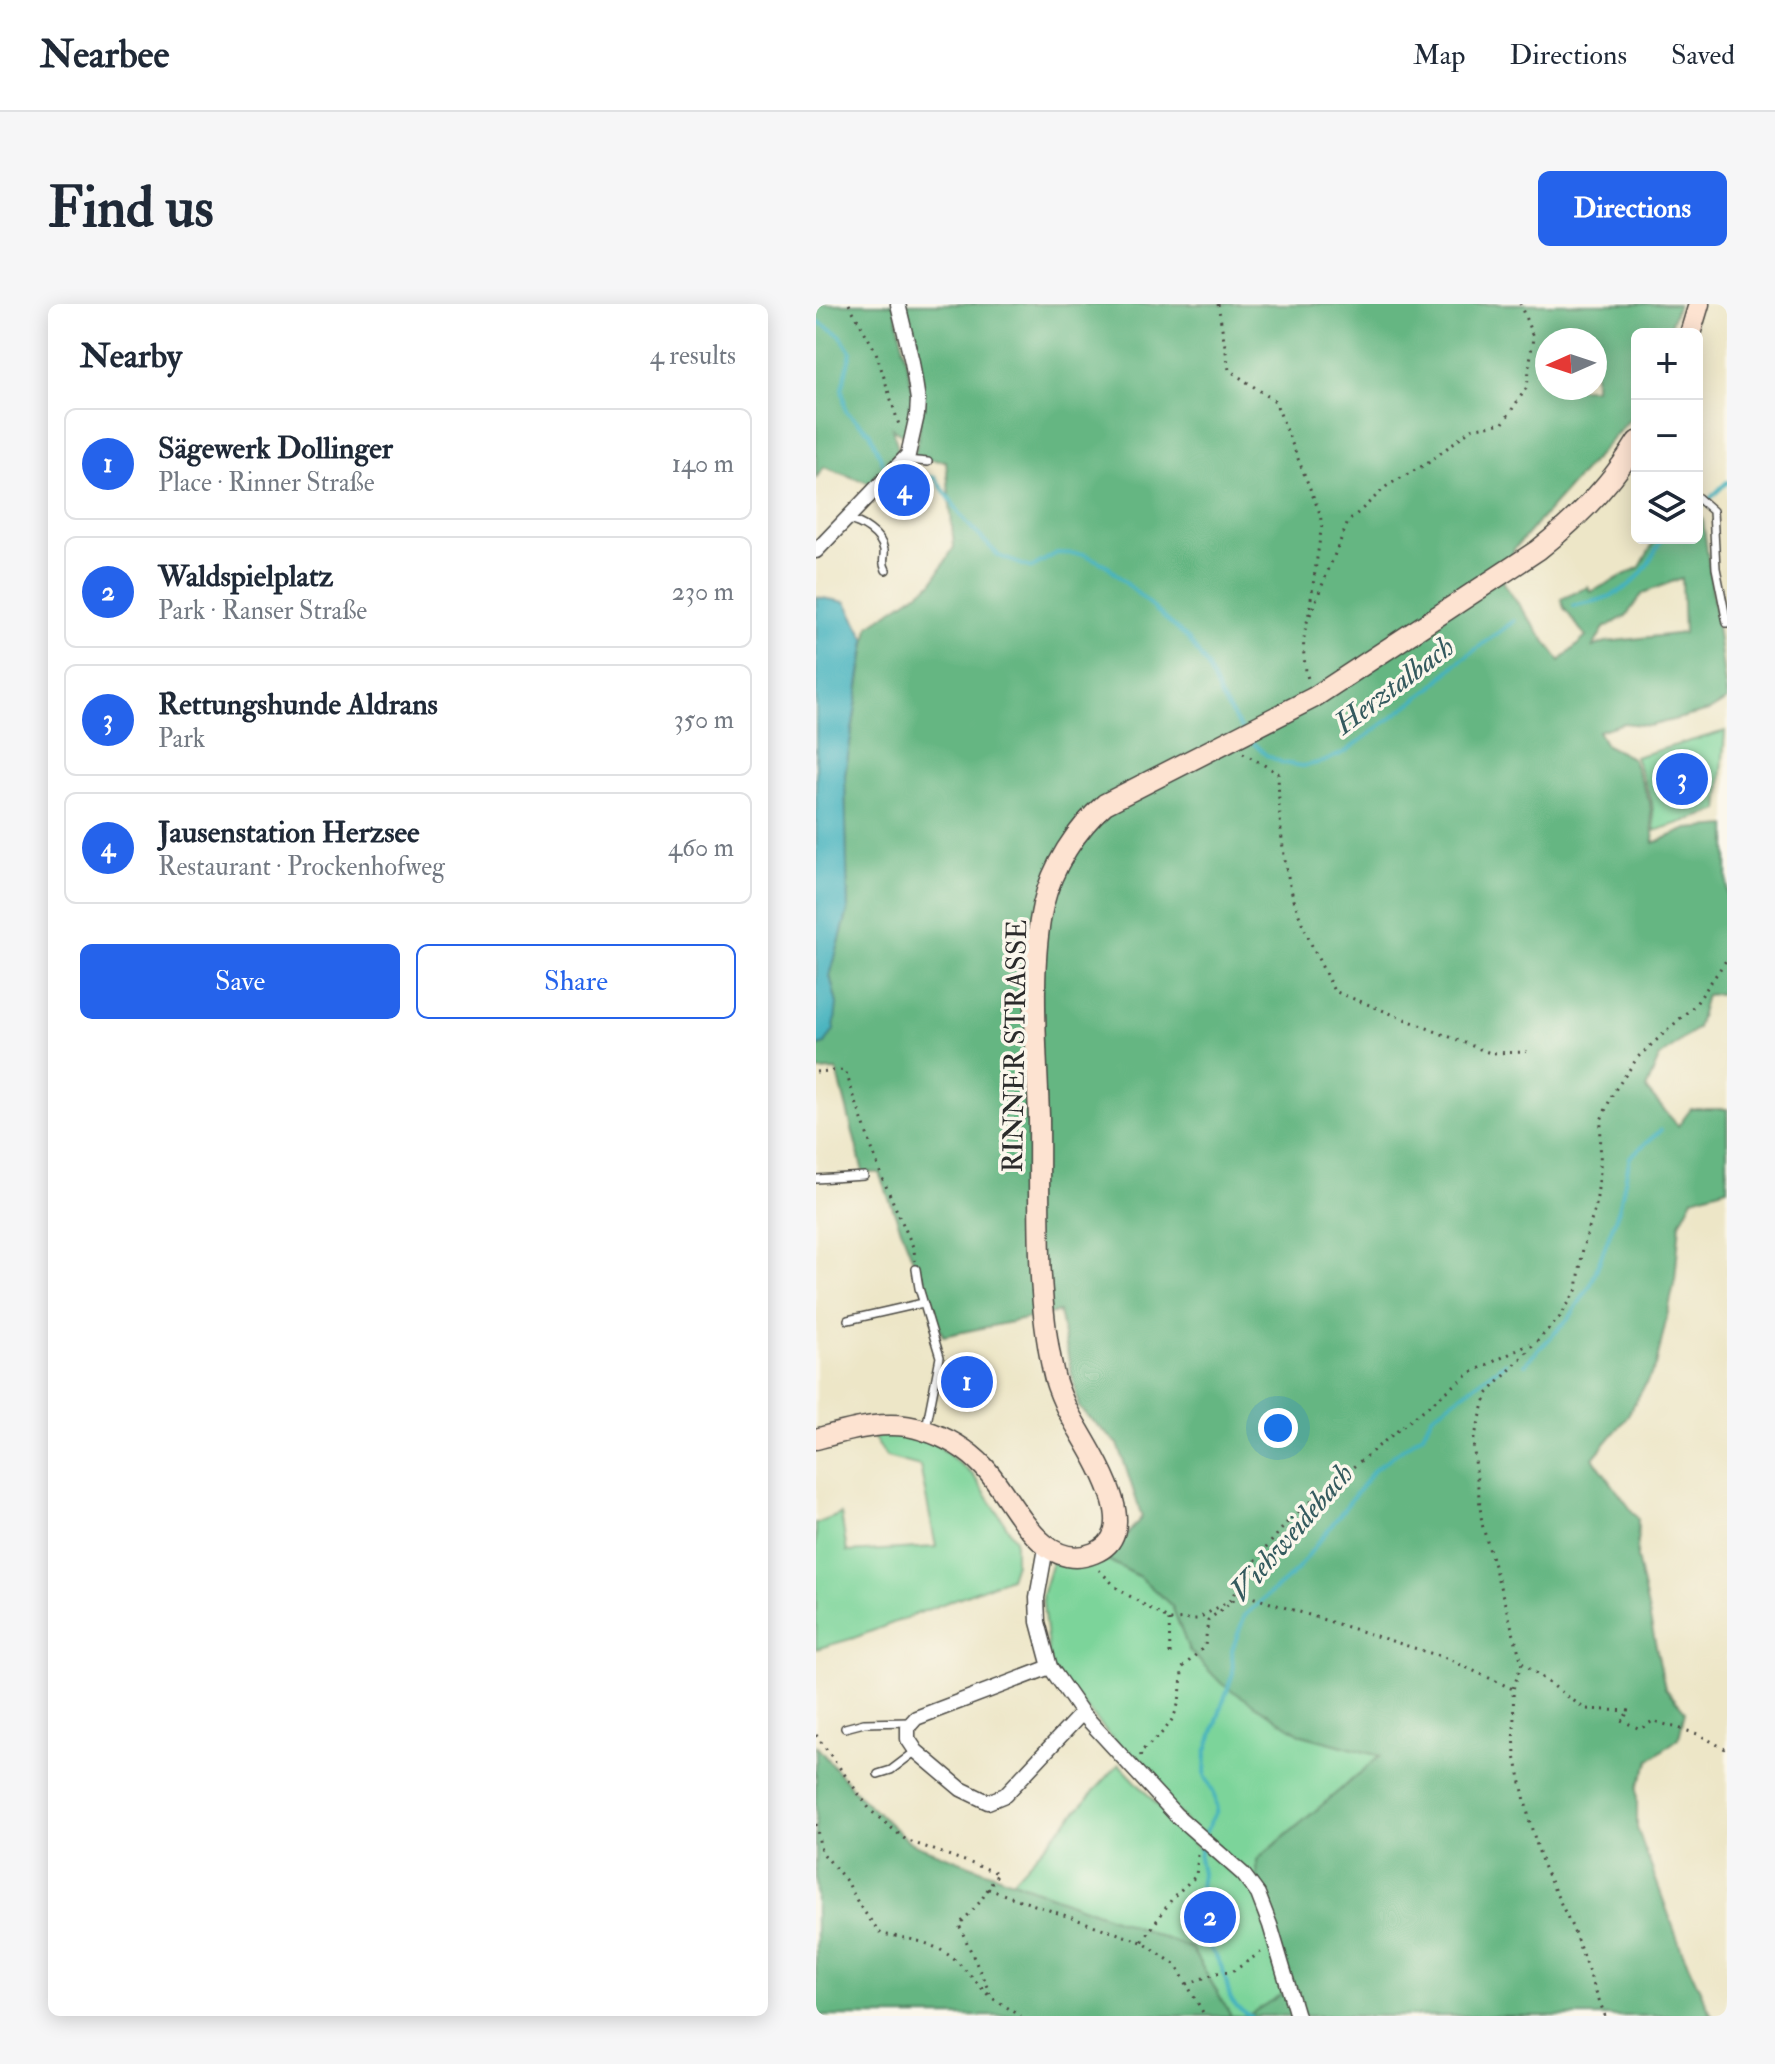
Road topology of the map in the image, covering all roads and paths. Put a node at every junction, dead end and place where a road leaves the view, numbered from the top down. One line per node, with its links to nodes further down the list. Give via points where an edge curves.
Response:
1 (849, 304): 7 (path, via 876,352)
2 (898, 304): 9 (street, via 918,400 915,431)
3 (1218, 304): 15 (path, via 1229,370 1275,401 1319,511 1322,524)
4 (1520, 304): 15 (path, via 1533,337 1527,387 1503,423 1471,429 1428,463 1388,485 1348,522)
5 (1699, 304): 6 (main road)
6 (1692, 328)
7 (899, 426)
8 (1631, 457): 17 (main road, RINNER STRASSE, via 1538,550)
9 (904, 460): 10 (lane); 12 (street)
10 (928, 462)
11 (1703, 501): 16 (lane, via 1713,513)
12 (847, 520): 13 (street); 14 (lane, via 876,537 884,548)
13 (816, 551)
14 (886, 570)
15 (1308, 619): 17 (path, via 1303,652)
16 (1727, 623)
17 (1313, 698): 18 (main road, RINNER STRASSE)
18 (1239, 737): 20 (path, via 1278,773 1290,889 1334,991 1490,1053); 31 (main road, RINNER STRASSE, via 1126,792 1087,819 1059,862 1038,932 1042,1283 1048,1342 1064,1405 1107,1483 1116,1514 1104,1547)
19 (1727, 959): 27 (path, via 1695,1005 1638,1057 1613,1093 1601,1120 1596,1205 1577,1289)
20 (1527, 1052)
21 (816, 1072): 24 (path, via 845,1070 881,1175 914,1249)
22 (864, 1176): 23 (lane)
23 (816, 1179)
24 (916, 1269): 25 (lane)
25 (923, 1303): 26 (lane); 28 (lane, via 940,1357)
26 (848, 1320)
27 (1536, 1341): 32 (path, via 1470,1373 1290,1519 1231,1600 1197,1619); 34 (path, via 1487,1394 1473,1442 1482,1524)
28 (925, 1430): 29 (main road, via 882,1426); 30 (main road, via 969,1453 985,1468)
29 (816, 1439)
30 (1046, 1548): 31 (main road); 35 (street, via 1037,1598)
31 (1085, 1556): 32 (path, via 1118,1589)
32 (1169, 1620): 33 (path)
33 (1170, 1654)
34 (1522, 1663): 36 (path); 41 (path, via 1585,1709 1630,1711 1621,1720 1640,1729 1653,1721 1698,1734)
35 (1050, 1667): 37 (street); 38 (street)
36 (1513, 1689): 44 (path, via 1446,1658 1242,1594 1208,1620 1205,1646 1182,1668 1181,1700 1163,1734 1140,1752); 55 (path, via 1515,1756 1530,1823)
37 (1082, 1713): 42 (street, via 994,1801 981,1801 961,1789); 44 (street)
38 (911, 1722): 39 (lane); 42 (street, via 907,1733)
39 (845, 1728)
40 (816, 1735): 47 (path, via 871,1811 906,1840 998,1873)
41 (1727, 1750)
42 (916, 1751): 43 (lane)
43 (878, 1774)
44 (1146, 1782): 46 (street)
45 (816, 1824): 51 (path, via 821,1851 881,1934 919,1940 953,1955)
46 (1201, 1839): 48 (street, via 1243,1874); 49 (path, via 1196,1876 1174,1896)
47 (988, 1889): 49 (path); 51 (path, via 959,1925)
48 (1270, 1925): 50 (path, via 1270,1945 1232,1972); 54 (street)
49 (1142, 1942): 50 (path, via 1176,1965)
50 (1187, 1984): 53 (path)
51 (992, 1998): 52 (path)
52 (1021, 2016)
53 (1205, 2016)
54 (1297, 2016)
55 (1605, 2016)

